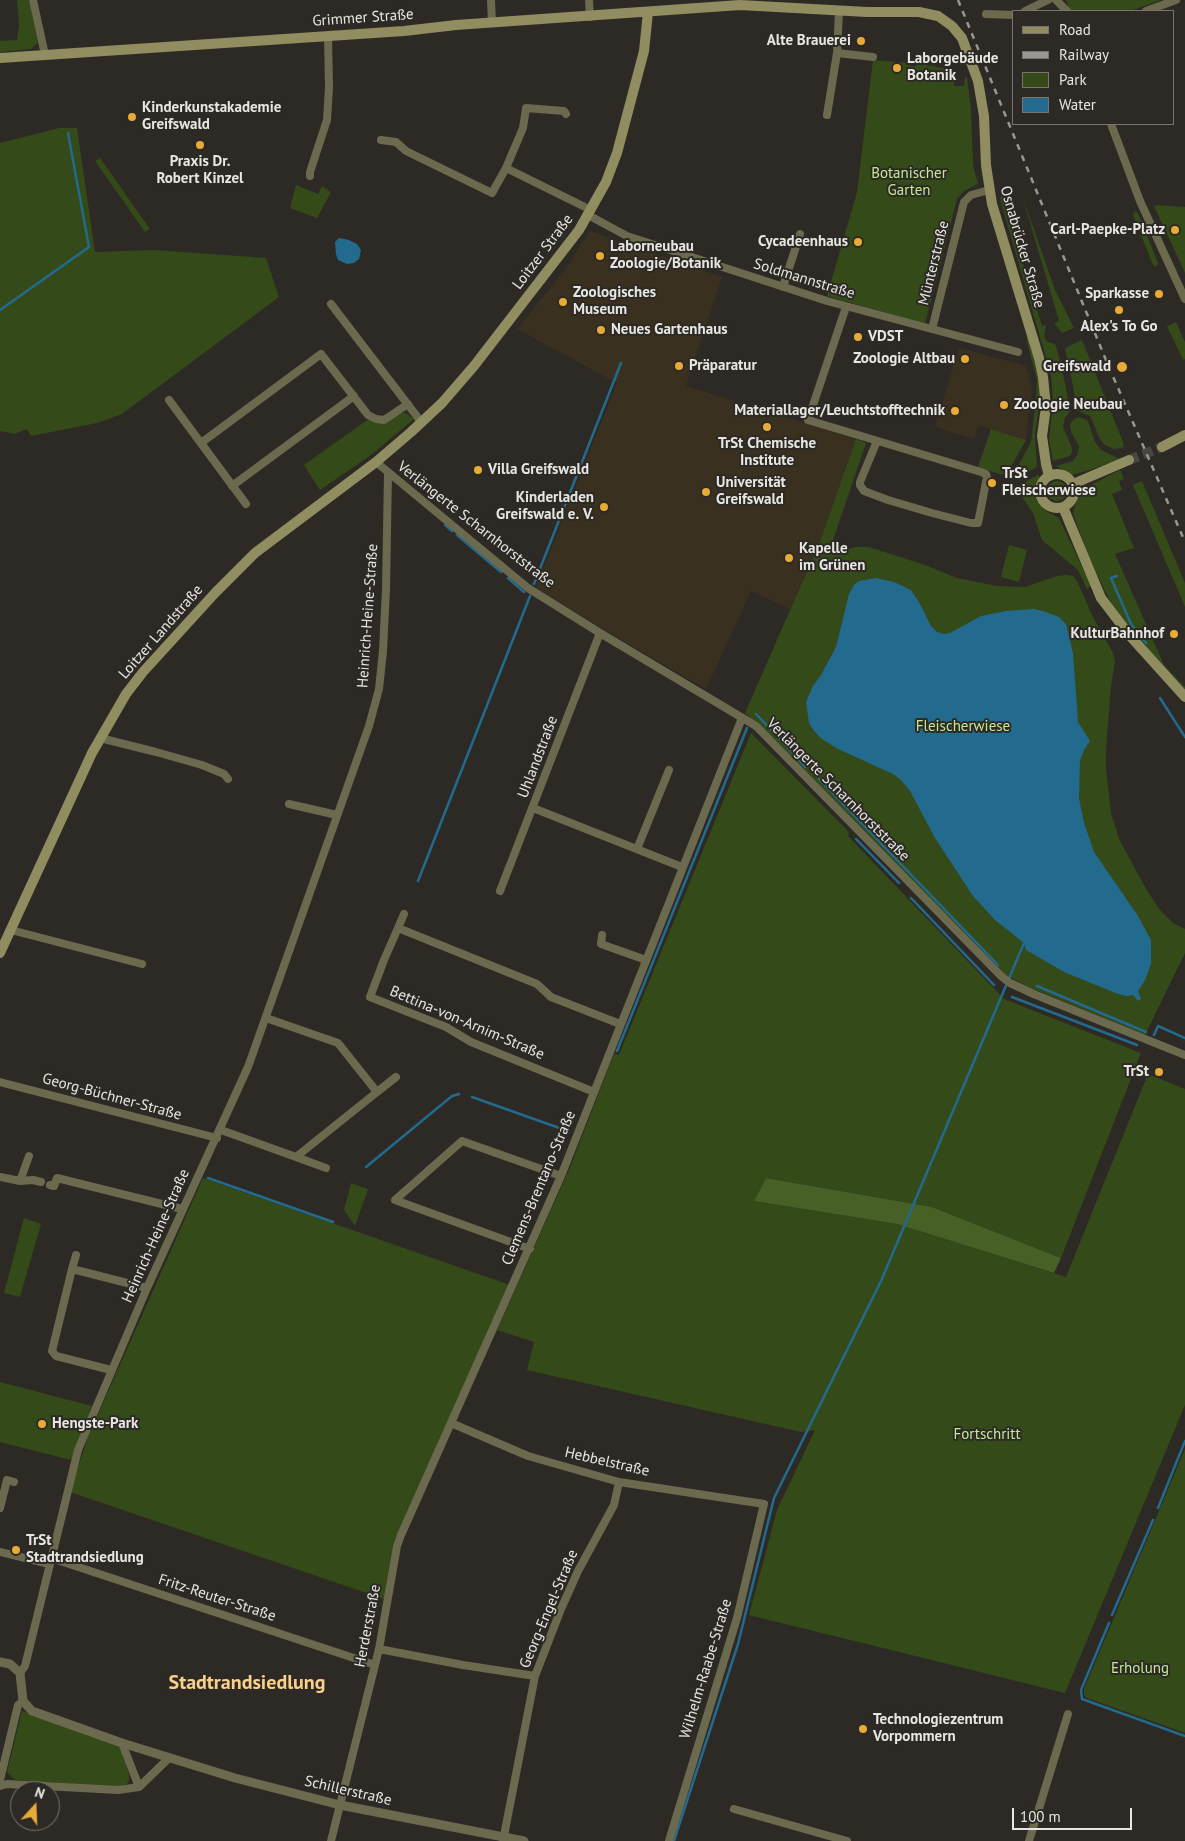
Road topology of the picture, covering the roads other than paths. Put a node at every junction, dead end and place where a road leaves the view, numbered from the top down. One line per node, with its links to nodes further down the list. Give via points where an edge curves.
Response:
1 (33, 0): 21 (street)
2 (491, 0): 18 (street)
3 (589, 0): 17 (street)
4 (1048, 0): 9 (street)
5 (1056, 0): 10 (street)
6 (1176, 0): 11 (street)
7 (712, 3): 8 (main road, Grimmer Straße); 13 (main road, Grimmer Straße)
8 (819, 5): 12 (main road, Grimmer Straße)
9 (1027, 10)
10 (1066, 10)
11 (1149, 10)
12 (839, 11): 14 (main road, Grimmer Straße); 20 (street)
13 (648, 12): 17 (main road, Grimmer Straße); 33 (main road, Loitzer Straße, via 644,51 617,153)
14 (930, 13): 32 (main road, Osnabrücker Straße, via 946,21 957,32 972,62 982,99)
15 (986, 14): 16 (street)
16 (1012, 15)
17 (590, 17): 18 (main road, Grimmer Straße)
18 (492, 23): 19 (main road, Grimmer Straße)
19 (328, 36): 21 (main road, Grimmer Straße); 26 (street)
20 (837, 53): 22 (street); 25 (street)
21 (45, 55): 23 (main road, Grimmer Straße)
22 (873, 57)
23 (0, 58)
24 (566, 114): 30 (street, via 564,111 526,108 523,128)
25 (827, 115)
26 (327, 120): 27 (street); 31 (street)
27 (335, 123)
28 (1111, 125): 36 (street, via 1140,201)
29 (381, 140): 30 (street, via 396,142 406,151 492,193)
30 (506, 168): 33 (street, Soldmannstraße)
31 (310, 176)
32 (989, 190): 39 (street, Münterstraße, via 971,195 964,202); 52 (main road, Osnabrücker Straße, via 1043,377 1046,406 1042,436)
33 (589, 213): 35 (street, Soldmannstraße, via 627,236); 44 (main road, Loitzer Straße, via 474,366)
34 (800, 234): 35 (street)
35 (783, 286): 38 (street, Soldmannstraße)
36 (1185, 299)
37 (331, 304): 43 (street)
38 (846, 307): 39 (street, Soldmannstraße); 46 (street, via 808,420)
39 (932, 330): 40 (street, Soldmannstraße)
40 (1018, 352)
41 (354, 396): 43 (street, via 368,415 376,419 384,420); 47 (street, via 321,354); 54 (street)
42 (169, 400): 47 (street)
43 (408, 404): 44 (street)
44 (422, 423): 50 (main road, Loitzer Straße)
45 (1185, 435): 48 (main road)
46 (877, 441): 46 (street, via 986,474 978,523 932,513 864,491 860,482)
47 (200, 443): 54 (street)
48 (1162, 447)
49 (1129, 460): 53 (main road)
50 (376, 462): 51 (street, Verlängerte Scharnhorststraße); 60 (main road, Loitzer Landstraße, via 255,553 215,593 143,672)
51 (388, 473): 57 (street, Verlängerte Scharnhorststraße, via 528,588); 65 (street, Heinrich-Heine-Straße, via 386,589 379,689)
52 (1049, 476): 53 (main road, via 1061,474); 56 (main road, Osnabrücker Straße, via 1040,488 1042,500 1051,507)
53 (1073, 484): 56 (main road, via 1071,500)
54 (232, 486): 55 (street)
55 (246, 504)
56 (1063, 507): 58 (main road, via 1101,598)
57 (600, 633): 59 (street, Verlängerte Scharnhorststraße); 64 (street, Uhlandstraße)
58 (1185, 697)
59 (742, 718): 67 (street, Clemens-Brentano-Straße); 78 (street, Verlängerte Scharnhorststraße, via 756,726 787,756 1007,981)
60 (100, 738): 62 (street, via 202,765 224,774); 71 (main road, Loitzer Landstraße)
61 (669, 770): 66 (street)
62 (228, 779)
63 (289, 804): 65 (street)
64 (532, 808): 66 (street); 68 (street, Uhlandstraße)
65 (337, 815): 76 (street, Heinrich-Heine-Straße)
66 (637, 849): 67 (street)
67 (682, 866): 74 (street, Clemens-Brentano-Straße)
68 (500, 891)
69 (404, 914): 70 (street, Bettina-von-Arnim-Straße)
70 (398, 928): 77 (street, via 538,984 551,997); 82 (street, Bettina-von-Arnim-Straße, via 370,997)
71 (10, 930): 73 (main road, Loitzer Landstraße); 75 (street)
72 (602, 936): 74 (street, via 601,944)
73 (0, 953)
74 (646, 960): 77 (street, Clemens-Brentano-Straße)
75 (142, 964)
76 (266, 1018): 81 (street, via 338,1043); 83 (street, Heinrich-Heine-Straße)
77 (620, 1024): 82 (street, Clemens-Brentano-Straße)
78 (1185, 1055)
79 (396, 1077): 81 (street)
80 (0, 1082): 84 (street, Georg-Büchner-Straße)
81 (378, 1092): 86 (street)
82 (594, 1092): 88 (street, Clemens-Brentano-Straße)
83 (220, 1130): 84 (street, Heinrich-Heine-Straße); 86 (street)
84 (217, 1138): 93 (street, Heinrich-Heine-Straße)
85 (29, 1156): 90 (street)
86 (296, 1157): 87 (street)
87 (326, 1168)
88 (561, 1176): 94 (street, Clemens-Brentano-Straße); 94 (street, via 462,1141 395,1200)
89 (0, 1177): 90 (street)
90 (20, 1181): 91 (street)
91 (41, 1182)
92 (50, 1185): 93 (street, via 54,1186 57,1178)
93 (182, 1209): 97 (street, Heinrich-Heine-Straße)
94 (530, 1249): 99 (street, Clemens-Brentano-Straße)
95 (76, 1255): 96 (street)
96 (72, 1270): 97 (street); 98 (street, via 52,1350 56,1356)
97 (147, 1288): 98 (street, Heinrich-Heine-Straße)
98 (111, 1370): 105 (street, Heinrich-Heine-Straße, via 76,1456)
99 (451, 1423): 101 (street, Hebbelstraße, via 528,1456); 106 (street, Herderstraße, via 397,1546)
100 (7, 1480): 103 (street)
101 (619, 1482): 102 (street, Hebbelstraße); 110 (street, Georg-Engel-Straße, via 614,1505 578,1571)
102 (764, 1504): 124 (street, Wilhelm-Raabe-Straße, via 737,1618)
103 (0, 1508)
104 (0, 1552): 105 (street, Fritz-Reuter-Straße)
105 (50, 1561): 108 (street, Fritz-Reuter-Straße); 109 (street, Heinrich-Heine-Straße, via 25,1666)
106 (379, 1649): 108 (street, Herderstraße); 110 (street)
107 (0, 1662): 109 (street, via 10,1664)
108 (375, 1665): 118 (street, Herderstraße)
109 (20, 1673): 111 (street)
110 (535, 1676): 121 (street, Georg-Engel-Straße)
111 (23, 1701): 113 (street, Schillerstraße, via 32,1710); 115 (street, via 18,1705)
112 (1068, 1714): 126 (street)
113 (122, 1743): 114 (street, Schillerstraße); 117 (street)
114 (168, 1759): 117 (street); 118 (street, Schillerstraße)
115 (0, 1780)
116 (0, 1786): 117 (street, via 118,1790)
117 (139, 1787)
118 (340, 1805): 121 (street, Schillerstraße); 122 (street, Herderstraße)
119 (734, 1809): 120 (street)
120 (821, 1838): 125 (street)
121 (503, 1839): 123 (street, Schillerstraße)
122 (331, 1841)
123 (524, 1841)
124 (668, 1841)
125 (847, 1841)
126 (1029, 1841)

